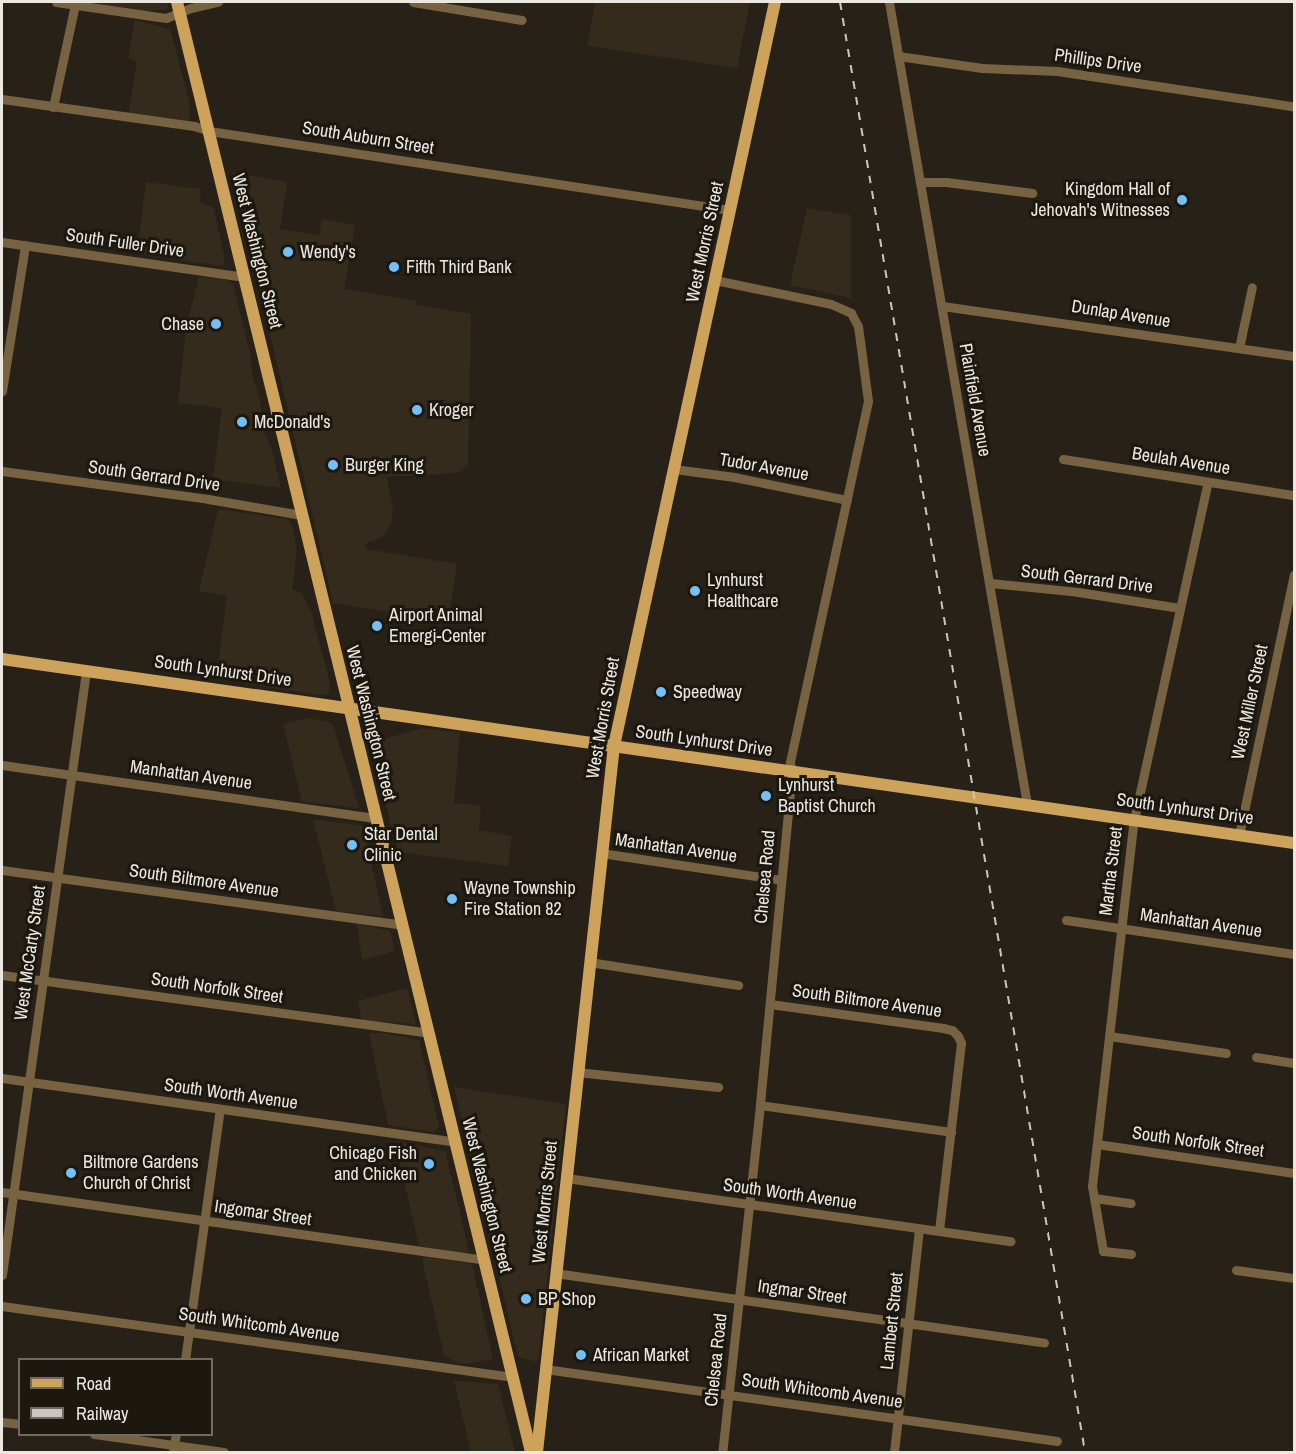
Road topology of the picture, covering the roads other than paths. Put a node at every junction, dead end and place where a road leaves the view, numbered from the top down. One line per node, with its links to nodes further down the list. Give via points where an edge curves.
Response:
1 (56, 2): 6 (street)
2 (218, 2): 7 (street)
3 (413, 2): 8 (street)
4 (775, 2): 16 (main road, West Morris Street)
5 (889, 2): 9 (street, Plainfield Avenue)
6 (75, 4): 7 (street, via 166,18); 12 (street)
7 (179, 7): 13 (main road, West Washington Street)
8 (522, 20)
9 (898, 56): 11 (street, Phillips Drive, via 982,68 1056,71); 14 (street, Plainfield Avenue)
10 (2, 99): 12 (street, South Auburn Street)
11 (1292, 106)
12 (53, 107): 13 (street, South Auburn Street)
13 (209, 131): 16 (street, South Auburn Street); 19 (main road, West Washington Street)
14 (920, 182): 15 (street); 22 (street, Plainfield Avenue)
15 (1032, 193)
16 (730, 210): 20 (main road, West Morris Street)
17 (2, 242): 18 (street, South Fuller Drive)
18 (25, 245): 19 (street, South Fuller Drive); 25 (street)
19 (244, 277): 32 (main road, West Washington Street)
20 (715, 280): 27 (main road, West Morris Street); 31 (street, Chelsea Road, via 831,304 852,313 858,326 868,405)
21 (1252, 286): 23 (street)
22 (942, 306): 23 (street, Dunlap Avenue); 34 (street, Plainfield Avenue)
23 (1239, 348): 24 (street, Dunlap Avenue)
24 (1294, 356)
25 (2, 391)
26 (1063, 459): 29 (street, Beulah Avenue)
27 (674, 469): 31 (street, Tudor Avenue); 39 (main road, West Morris Street)
28 (2, 471): 32 (street, South Gerrard Drive)
29 (1208, 482): 30 (street, Beulah Avenue); 35 (street, Martha Street)
30 (1294, 495)
31 (847, 500): 41 (street, Chelsea Road, via 796,728)
32 (302, 515): 38 (main road, West Washington Street)
33 (1294, 575): 46 (street, West Miller Street)
34 (990, 583): 35 (street, South Gerrard Drive); 43 (street, Plainfield Avenue)
35 (1180, 608): 45 (street, Martha Street)
36 (2, 659): 37 (main road, South Lynhurst Drive)
37 (86, 671): 38 (main road, South Lynhurst Drive); 42 (street, West McCarty Street)
38 (349, 707): 39 (main road, South Lynhurst Drive); 44 (main road, West Washington Street)
39 (614, 746): 41 (main road, South Lynhurst Drive); 48 (main road, West Morris Street)
40 (2, 765): 42 (street, Manhattan Avenue)
41 (792, 771): 43 (main road, South Lynhurst Drive); 51 (street, Chelsea Road)
42 (71, 775): 44 (street, Manhattan Avenue); 50 (street, West McCarty Street)
43 (1027, 804): 45 (main road, South Lynhurst Drive)
44 (376, 818): 53 (main road, West Washington Street)
45 (1134, 820): 46 (main road, South Lynhurst Drive); 54 (street, Martha Street)
46 (1239, 835): 47 (main road, South Lynhurst Drive)
47 (1294, 843)
48 (601, 854): 51 (street, Manhattan Avenue); 56 (main road, West Morris Street)
49 (2, 870): 50 (street, South Biltmore Avenue)
50 (57, 878): 53 (street, South Biltmore Avenue); 58 (street, West McCarty Street)
51 (781, 880): 60 (street, Chelsea Road)
52 (1066, 920): 54 (street, Manhattan Avenue)
53 (402, 925): 61 (main road, West Washington Street)
54 (1120, 928): 55 (street, Manhattan Avenue); 62 (street, Martha Street)
55 (1294, 954)
56 (589, 962): 59 (street); 66 (main road, West Morris Street)
57 (2, 975): 58 (street, South Norfolk Street)
58 (43, 981): 61 (street, South Norfolk Street); 68 (street, West McCarty Street)
59 (738, 985)
60 (770, 1004): 70 (street, Chelsea Road); 72 (street, South Biltmore Avenue, via 942,1028 957,1035 961,1043)
61 (429, 1033): 73 (main road, West Washington Street)
62 (1108, 1036): 63 (street); 74 (street, Martha Street)
63 (1226, 1053)
64 (1256, 1057): 65 (street)
65 (1294, 1063)
66 (577, 1072): 69 (street); 76 (main road, West Morris Street)
67 (2, 1078): 68 (street, South Worth Avenue)
68 (28, 1082): 71 (street, South Worth Avenue); 78 (street, West McCarty Street)
69 (718, 1088)
70 (760, 1105): 72 (street); 81 (street, Chelsea Road)
71 (220, 1109): 73 (street, South Worth Avenue); 82 (street)
72 (951, 1132): 84 (street)
73 (456, 1142): 87 (main road, West Washington Street)
74 (1097, 1144): 75 (street, South Norfolk Street); 79 (street, Martha Street)
75 (1294, 1173)
76 (566, 1178): 81 (street, South Worth Avenue); 89 (main road, West Morris Street)
77 (2, 1192): 78 (street, Ingomar Street)
78 (13, 1193): 82 (street, Ingomar Street); 90 (street, West McCarty Street)
79 (1094, 1198): 80 (street); 86 (street, via 1103,1251)
80 (1131, 1203)
81 (749, 1204): 83 (street, South Worth Avenue); 92 (street, Chelsea Road)
82 (204, 1221): 87 (street, Ingomar Street); 95 (street)
83 (919, 1228): 84 (street, South Worth Avenue); 94 (street, Lambert Street)
84 (939, 1231): 85 (street, South Worth Avenue)
85 (1011, 1241)
86 (1131, 1254)
87 (485, 1260): 99 (main road, West Washington Street)
88 (1236, 1270): 91 (street)
89 (555, 1273): 92 (street, Ingmar Street); 98 (main road, West Morris Street)
90 (2, 1275)
91 (1294, 1278)
92 (739, 1300): 94 (street, Ingmar Street); 100 (street, Chelsea Road)
93 (2, 1306): 95 (street, South Whitcomb Avenue)
94 (908, 1323): 96 (street, Ingmar Street); 101 (street, Lambert Street)
95 (189, 1332): 97 (street); 99 (street, South Whitcomb Avenue)
96 (1044, 1343)
97 (185, 1358)
98 (545, 1369): 100 (street, South Whitcomb Avenue); 109 (main road, West Morris Street)
99 (513, 1377): 108 (main road, West Washington Street)
100 (729, 1394): 101 (street, South Whitcomb Avenue); 110 (street, Chelsea Road)
101 (897, 1418): 105 (street, South Whitcomb Avenue); 111 (street, Lambert Street)
102 (2, 1422): 103 (street)
103 (18, 1424)
104 (105, 1436): 106 (street)
105 (1057, 1441)
106 (173, 1449): 107 (street)
107 (224, 1452)
108 (531, 1452)
109 (537, 1452)
110 (722, 1452)
111 (894, 1452)

